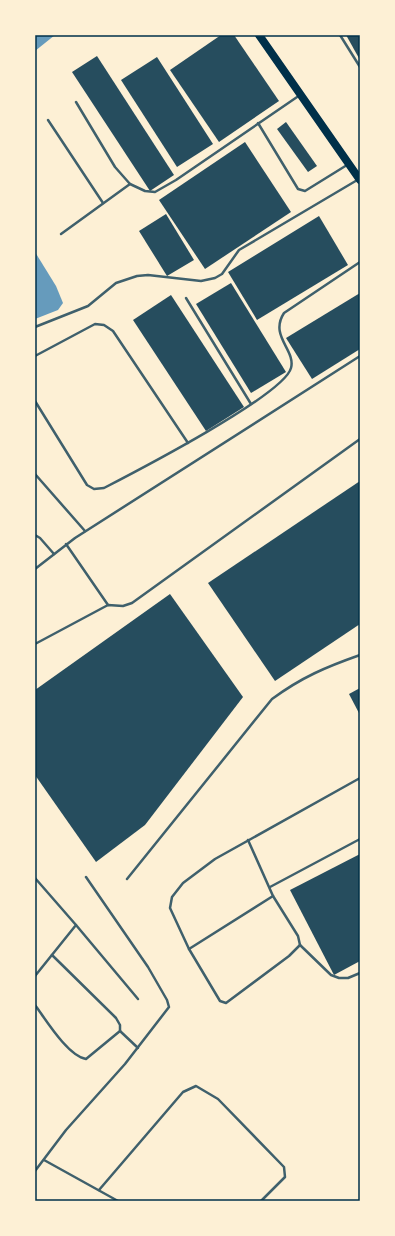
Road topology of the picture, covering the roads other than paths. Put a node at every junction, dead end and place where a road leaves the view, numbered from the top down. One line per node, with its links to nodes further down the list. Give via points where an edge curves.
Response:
1 (259, 35): 4 (highway)
2 (340, 35): 3 (lane)
3 (360, 67)
4 (300, 94): 7 (lane); 8 (highway)
5 (76, 102): 10 (lane, via 115,167)
6 (48, 120): 11 (lane)
7 (258, 123): 8 (lane, via 301,191 305,191); 10 (lane, via 176,180 154,192)
8 (349, 163): 9 (highway)
9 (360, 179): 15 (lane, via 239,250 222,274 215,278 201,281 138,276 116,282 88,306)
10 (130, 184): 11 (lane)
11 (103, 203): 12 (lane)
12 (61, 234)
13 (360, 262): 19 (lane, via 284,313 280,319 279,330 291,361 291,368 284,378)
14 (186, 298): 19 (lane)
15 (35, 327)
16 (35, 356): 21 (lane, via 95,324 104,325 113,331)
17 (360, 356): 23 (lane)
18 (35, 401): 21 (lane, via 87,485 94,489 104,488)
19 (251, 404): 21 (lane)
20 (360, 439): 28 (lane, via 132,603 123,606)
21 (188, 443)
22 (35, 474): 23 (lane)
23 (85, 531): 25 (lane)
24 (35, 535): 26 (lane)
25 (66, 544): 26 (lane); 28 (lane)
26 (54, 554): 27 (lane)
27 (35, 569)
28 (108, 605): 29 (lane)
29 (35, 644)
30 (360, 654): 36 (lane, via 293,683 272,699)
31 (360, 778): 33 (lane)
32 (360, 839): 37 (lane)
33 (248, 840): 37 (lane); 41 (lane, via 215,859 183,883 172,897 170,908)
34 (35, 878): 39 (lane)
35 (86, 878): 48 (lane, via 168,1000 169,1007)
36 (127, 879)
37 (270, 888): 38 (lane)
38 (273, 896): 40 (lane, via 298,936); 41 (lane)
39 (76, 925): 42 (lane); 45 (lane)
40 (300, 945): 41 (lane, via 290,956 226,1003 220,1000); 43 (lane, via 331,975 348,978)
41 (189, 949)
42 (52, 955): 44 (lane); 47 (lane, via 116,1018)
43 (360, 973)
44 (35, 976)
45 (138, 999)
46 (35, 1005): 47 (lane, via 71,1051 80,1058 86,1059)
47 (120, 1031): 48 (lane)
48 (138, 1048): 49 (lane, via 66,1130)
49 (44, 1160): 50 (lane); 51 (lane)
50 (35, 1171)
51 (99, 1190): 52 (lane); 53 (lane, via 183,1092 196,1086 218,1099 284,1167 285,1177)
52 (118, 1201)
53 (262, 1201)

